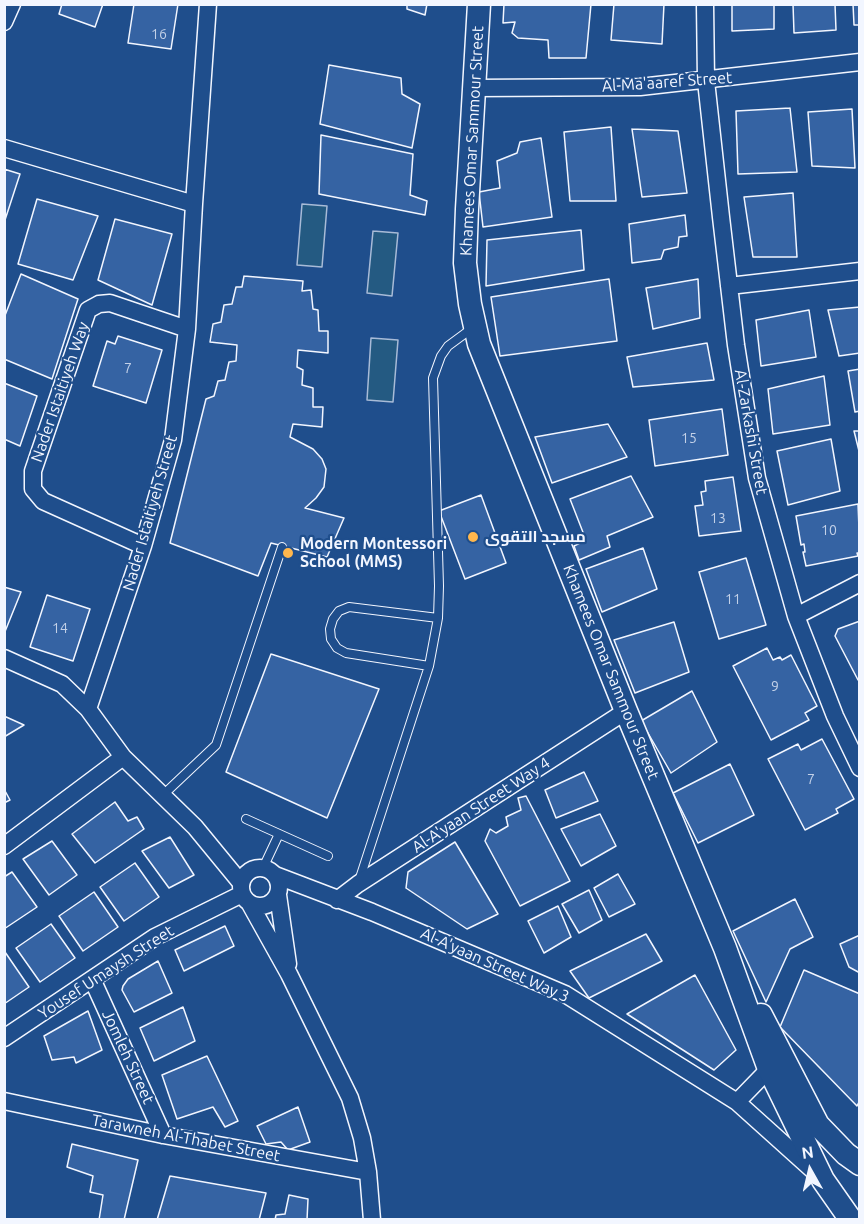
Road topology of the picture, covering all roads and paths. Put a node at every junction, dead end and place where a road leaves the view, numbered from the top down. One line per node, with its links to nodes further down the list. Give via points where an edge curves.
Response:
1 (12, 4): 5 (street)
2 (208, 4): 10 (street, Nader Istaitiyeh Street)
3 (479, 4): 8 (street, Khamees Omar Sammour Street)
4 (705, 4): 7 (street, Al-Zarkashi Street)
5 (4, 22)
6 (860, 63): 7 (street, Al-Ma'aaref Street)
7 (706, 81): 8 (street, Al-Ma'aaref Street, via 640,87); 12 (street, Al-Zarkashi Street)
8 (473, 88): 13 (street, Khamees Omar Sammour Street, via 465,263)
9 (4, 148): 10 (street)
10 (194, 204): 14 (street, Nader Istaitiyeh Street)
11 (860, 271): 12 (street)
12 (729, 286): 18 (street, Al-Zarkashi Street, via 757,478)
13 (474, 322): 19 (lane, via 441,356 433,378); 23 (street, Khamees Omar Sammour Street, via 493,380)
14 (187, 329): 15 (street, Nader Istaitiyeh Street, via 173,440); 15 (street, Nader Istaitiyeh Way, via 110,303 88,310 33,471 33,489 43,501)
15 (143, 546): 22 (street, Nader Istaitiyeh Street)
16 (282, 548): 26 (lane, via 216,745)
17 (860, 583): 18 (street)
18 (796, 616): 25 (street, Al-Zarkashi Street)
19 (438, 618): 21 (lane); 21 (lane, via 349,607 339,611 330,629 331,639 346,653)
20 (4, 658): 22 (street, via 62,684)
21 (429, 666): 32 (lane)
22 (88, 709): 24 (street)
23 (626, 711): 32 (street, Al-A'yaan Street Way 4); 35 (street, Khamees Omar Sammour Street)
24 (123, 757): 26 (street); 29 (street)
25 (860, 768)
26 (163, 795): 31 (street)
27 (246, 819): 28 (lane)
28 (279, 834): 30 (lane); 31 (lane)
29 (4, 846)
30 (328, 856)
31 (254, 883): 33 (street, via 279,884); 33 (street, Yousef Umaysh Street, via 258,906 266,906); 34 (street, Al-A'yaan Street Way 3); 36 (street); 37 (street, Yousef Umaysh Street, via 155,937)
32 (358, 884): 34 (street, Al-A'yaan Street Way 4)
33 (278, 893): 34 (street, Al-A'yaan Street Way 3); 36 (street)
34 (337, 900): 41 (street, Al-A'yaan Street Way 3, via 565,994)
35 (725, 948): 39 (street, Khamees Omar Sammour Street); 43 (street, Khamees Omar Sammour Street, via 818,1125)
36 (289, 974): 44 (street, via 350,1098)
37 (92, 980): 38 (street, Yousef Umaysh Street); 42 (street, Jomleh Street)
38 (4, 1038)
39 (769, 1069): 41 (street); 45 (street, Khamees Omar Sammour Street)
40 (4, 1101): 42 (street, Tarawneh Al-Thabet Street)
41 (738, 1102): 45 (street, Al-A'yaan Street Way 3)
42 (163, 1135): 44 (street, Tarawneh Al-Thabet Street)
43 (860, 1164)
44 (368, 1172): 46 (street)
45 (824, 1180): 47 (street, Khamees Omar Sammour Street)
46 (372, 1220)
47 (851, 1220)

